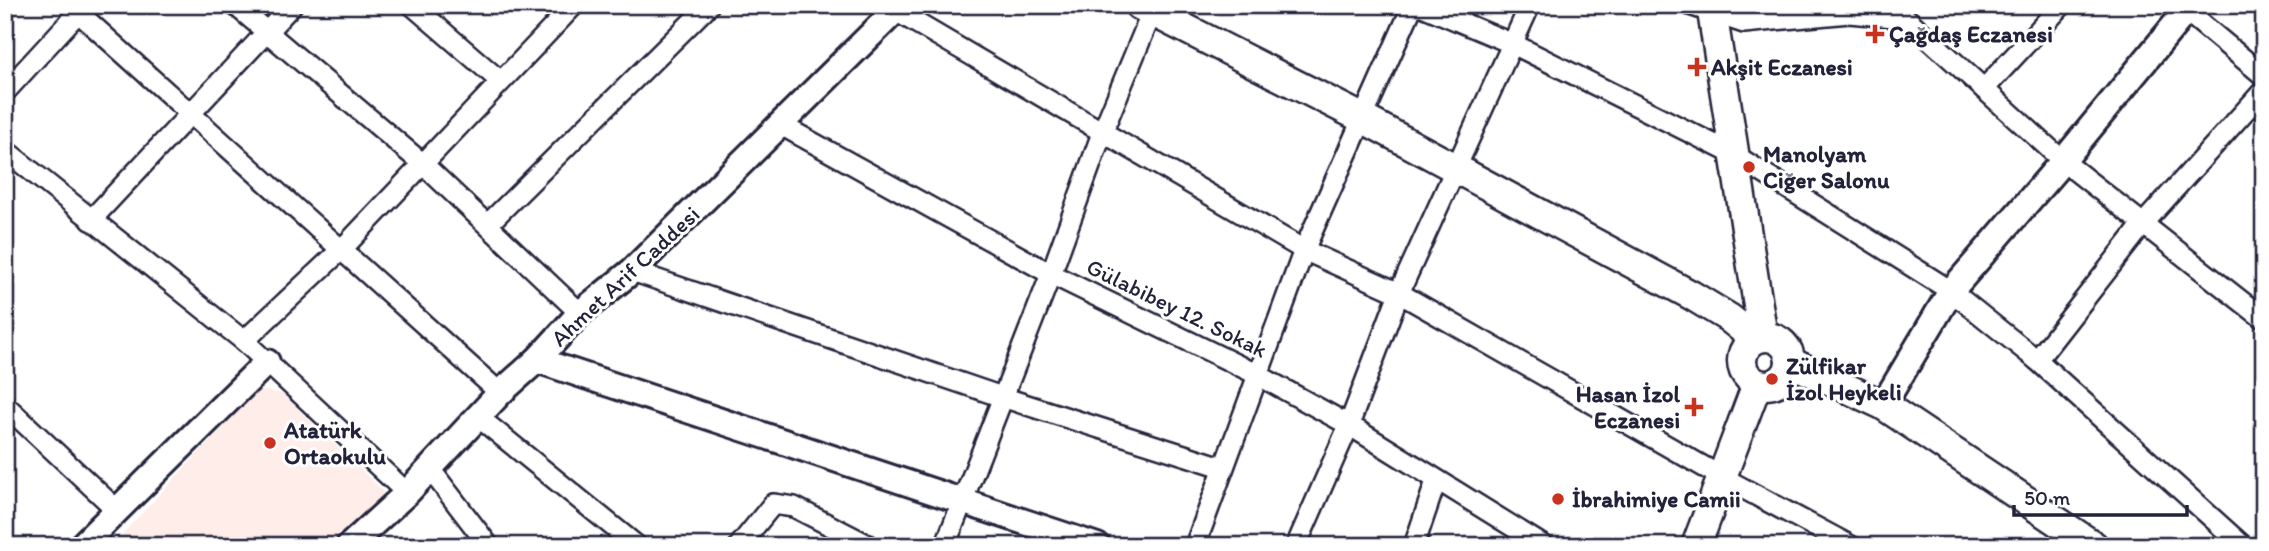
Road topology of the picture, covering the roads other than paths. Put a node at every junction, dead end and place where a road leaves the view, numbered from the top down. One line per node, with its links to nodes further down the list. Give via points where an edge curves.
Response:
1 (235, 5): 16 (street)
2 (292, 5): 16 (street)
3 (412, 5): 19 (street)
4 (574, 5): 19 (street)
5 (709, 5): 34 (street)
6 (1413, 5): 24 (street)
7 (1420, 5): 17 (street)
8 (1530, 5): 17 (street)
9 (2062, 5): 20 (street)
10 (2185, 7): 18 (street); 29 (street)
11 (78, 8): 22 (street); 23 (street)
12 (899, 8): 25 (street, Ahmet Arif Caddesi); 26 (street)
13 (1149, 8): 24 (main road); 26 (street)
14 (1704, 8): 15 (street, via 1744,23); 28 (main road)
15 (1906, 11): 20 (street)
16 (265, 30): 23 (street); 30 (street)
17 (1513, 44): 28 (street); 31 (street)
18 (2264, 76)
19 (499, 80): 30 (street)
20 (1984, 89): 29 (street)
21 (2264, 90): 33 (street)
22 (5, 92)
23 (188, 114): 32 (street); 35 (street)
24 (1362, 118): 31 (main road); 36 (street)
25 (781, 125): 37 (street, Ahmet Arif Caddesi); 38 (street, Gülabibey 12. Sokak)
26 (1102, 133): 36 (street); 38 (street)
27 (5, 150): 32 (street)
28 (1732, 154): 39 (street); 43 (main road)
29 (2063, 161): 33 (street); 39 (street)
30 (422, 164): 34 (street); 35 (street)
31 (1454, 170): 40 (street); 43 (main road, via 1691,295)
32 (91, 220): 44 (street)
33 (2144, 223): 42 (street); 46 (street)
34 (488, 224): 41 (street)
35 (343, 248): 44 (street); 51 (street)
36 (1304, 250): 40 (street); 49 (street)
37 (632, 271): 41 (street, Ahmet Arif Caddesi); 52 (street)
38 (1051, 274): 49 (street, Gülabibey 12. Sokak); 52 (street)
39 (1951, 291): 46 (street); 54 (street)
40 (1399, 293): 56 (street); 59 (street)
41 (580, 313): 45 (street, Ahmet Arif Caddesi)
42 (2264, 318)
43 (1759, 338): 48 (main road, via 1782,343); 50 (main road, via 1746,346 1742,356 1742,368)
44 (244, 341): 47 (street)
45 (537, 360): 51 (street, Ahmet Arif Caddesi); 62 (street)
46 (2037, 360): 79 (street)
47 (267, 362): 61 (street); 63 (street)
48 (1790, 362): 50 (main road, via 1776,383); 54 (main road)
49 (1256, 374): 56 (street, Gülabibey 12. Sokak); 57 (street)
50 (1757, 384): 59 (main road)
51 (500, 393): 55 (street, Ahmet Arif Caddesi)
52 (1002, 397): 57 (street); 62 (street)
53 (5, 405): 63 (street)
54 (1883, 405): 78 (main road)
55 (477, 416): 58 (street, Ahmet Arif Caddesi); 67 (street)
56 (1349, 425): 60 (street, Gülabibey 12. Sokak); 73 (street)
57 (1222, 467): 72 (street)
58 (430, 469): 61 (street, Ahmet Arif Caddesi); 66 (street)
59 (1720, 476): 76 (main road); 77 (street)
60 (1436, 481): 74 (street); 75 (street, Gülabibey 12. Sokak)
61 (407, 493): 65 (street, Ahmet Arif Caddesi)
62 (964, 502): 70 (street); 71 (street)
63 (118, 511): 64 (street)
64 (81, 546)
65 (349, 546)
66 (489, 546)
67 (637, 546)
68 (738, 546): 69 (street, via 773,504 794,507)
69 (870, 546)
70 (945, 546)
71 (1097, 546)
72 (1195, 546)
73 (1296, 546)
74 (1413, 546)
75 (1544, 546)
76 (1696, 546)
77 (1851, 546)
78 (2094, 546)
79 (2243, 546)

